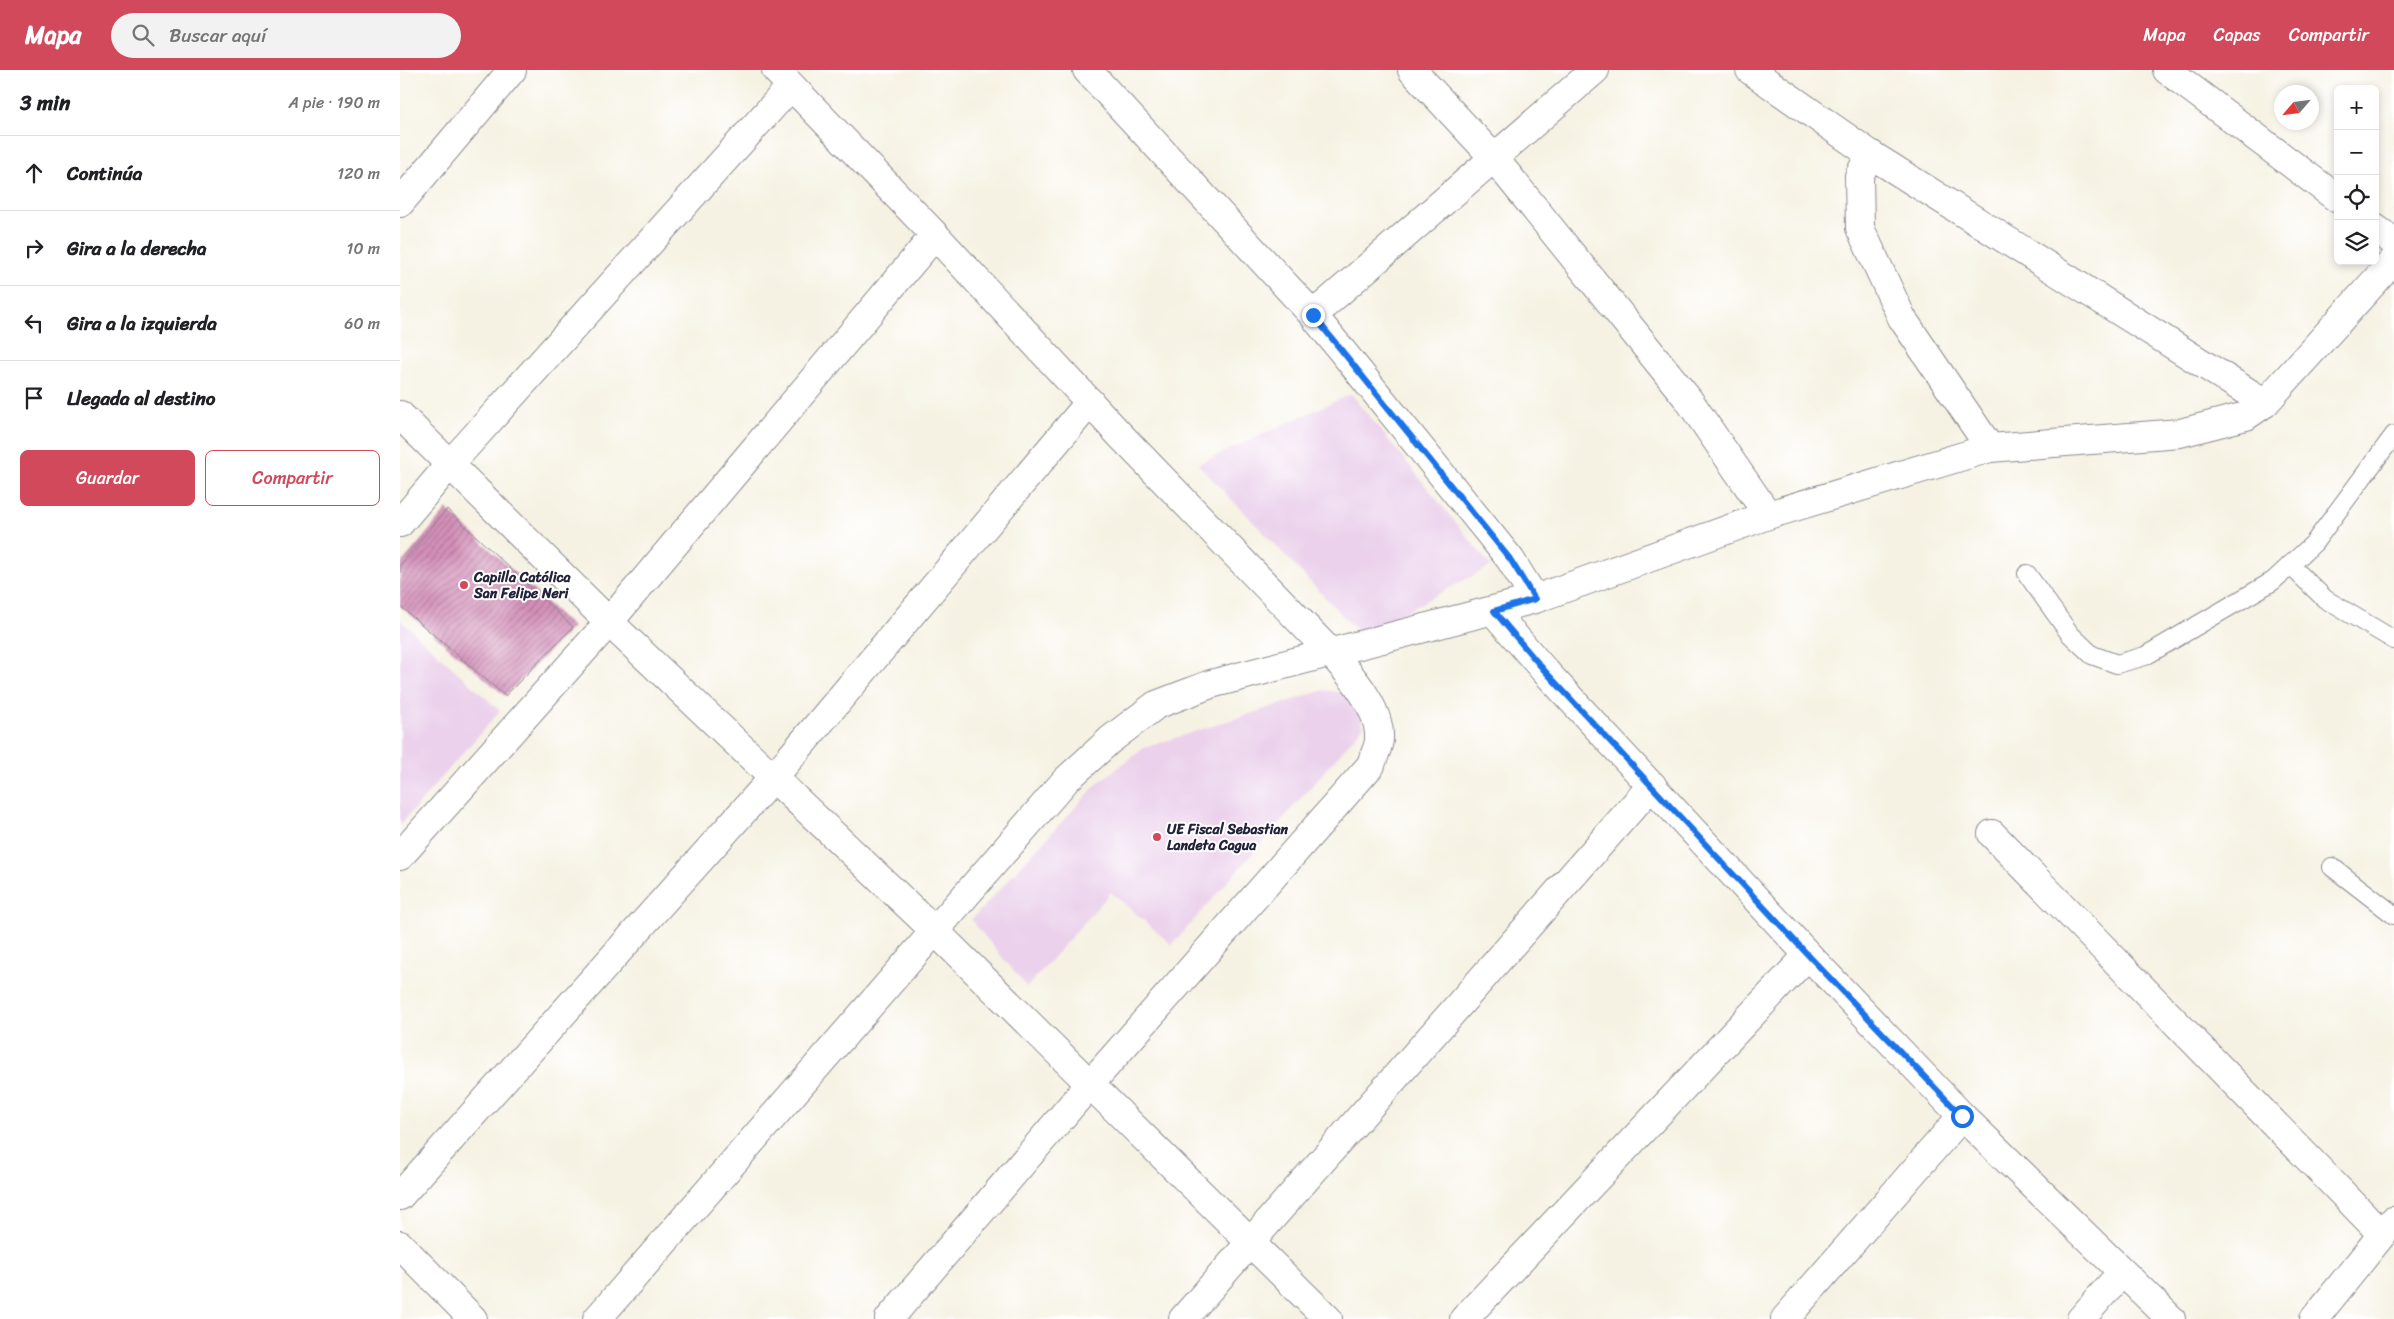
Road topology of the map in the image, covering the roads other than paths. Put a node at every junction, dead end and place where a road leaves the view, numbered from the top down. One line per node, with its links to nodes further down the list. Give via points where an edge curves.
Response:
1 (512, 70): 11 (street)
2 (1087, 70): 16 (street)
3 (1412, 70): 9 (street)
4 (1595, 70): 9 (street)
5 (1750, 70): 8 (street)
6 (2167, 70): 10 (street)
7 (783, 78): 13 (street); 22 (street)
8 (1870, 154): 18 (street); 21 (street, via 1859,176 1860,228 1902,318)
9 (1494, 158): 16 (street); 23 (street, via 1688,399)
10 (2334, 196)
11 (400, 203)
12 (2379, 231): 14 (street)
13 (935, 235): 17 (street); 29 (street)
14 (2394, 242)
15 (2394, 260): 18 (street)
16 (1313, 315): 27 (street, via 1510,559)
17 (1090, 402): 31 (street); 32 (street)
18 (2265, 403): 21 (street, via 2246,416 2180,433)
19 (400, 415): 22 (street)
20 (2394, 435): 25 (lane, via 2314,543)
21 (1990, 448): 23 (street)
22 (450, 464): 24 (street); 29 (street)
23 (1768, 515): 27 (street)
24 (400, 523)
25 (2290, 566): 26 (lane, via 2273,581 2145,656 2117,664 2092,654 2070,634); 30 (lane, via 2325,599)
26 (2027, 574)
27 (1535, 599): 28 (street)
28 (1494, 611): 31 (street); 33 (street, via 1544,670)
29 (609, 622): 32 (street); 35 (street)
30 (2394, 640)
31 (1330, 652): 38 (street, via 1211,684 1156,705 1110,740 1066,780); 40 (street, via 1356,681 1373,711 1379,739 1371,765)
32 (773, 778): 38 (street); 42 (street)
33 (1652, 784): 39 (street); 44 (street)
34 (1992, 834): 43 (street)
35 (400, 856)
36 (2332, 867): 37 (lane)
37 (2394, 915)
38 (934, 930): 40 (street); 48 (street)
39 (1808, 955): 41 (street); 52 (street)
40 (1090, 1084): 44 (street); 49 (street)
41 (1962, 1116): 46 (street); 53 (street)
42 (400, 1196)
43 (2388, 1227): 56 (street)
44 (1250, 1242): 50 (street); 51 (street)
45 (400, 1245): 47 (street)
46 (2122, 1272): 54 (street); 55 (street)
47 (473, 1319)
48 (597, 1319)
49 (889, 1319)
50 (1182, 1319)
51 (1328, 1319)
52 (1464, 1319)
53 (1785, 1319)
54 (2081, 1319)
55 (2171, 1319)
56 (2314, 1319)

